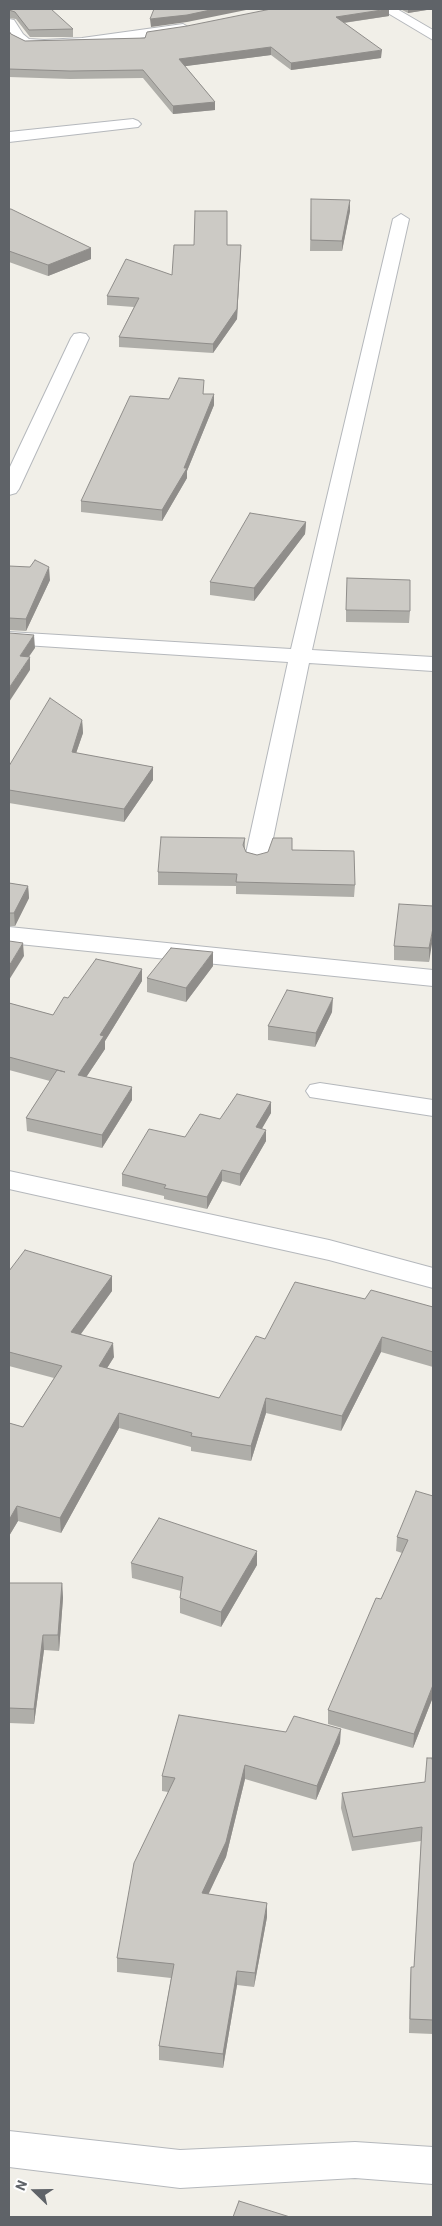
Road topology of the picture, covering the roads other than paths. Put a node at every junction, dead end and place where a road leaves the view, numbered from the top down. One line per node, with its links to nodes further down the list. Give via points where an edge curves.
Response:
1 (388, 9): 4 (street)
2 (9, 23): 3 (street, via 25,43 44,44 82,42)
3 (195, 26)
4 (433, 36)
5 (133, 124): 6 (street)
6 (9, 137)
7 (401, 218): 11 (street)
8 (80, 338): 9 (street)
9 (9, 489)
10 (9, 638): 11 (street)
11 (300, 656): 12 (street); 13 (street)
12 (433, 664)
13 (257, 858)
14 (9, 935): 15 (street)
15 (433, 978)
16 (320, 1091): 17 (street)
17 (433, 1108)
18 (9, 1180): 19 (street, via 329,1250)
19 (433, 1278)
20 (9, 2149): 21 (street, via 180,2169 355,2160)
21 (433, 2166)

